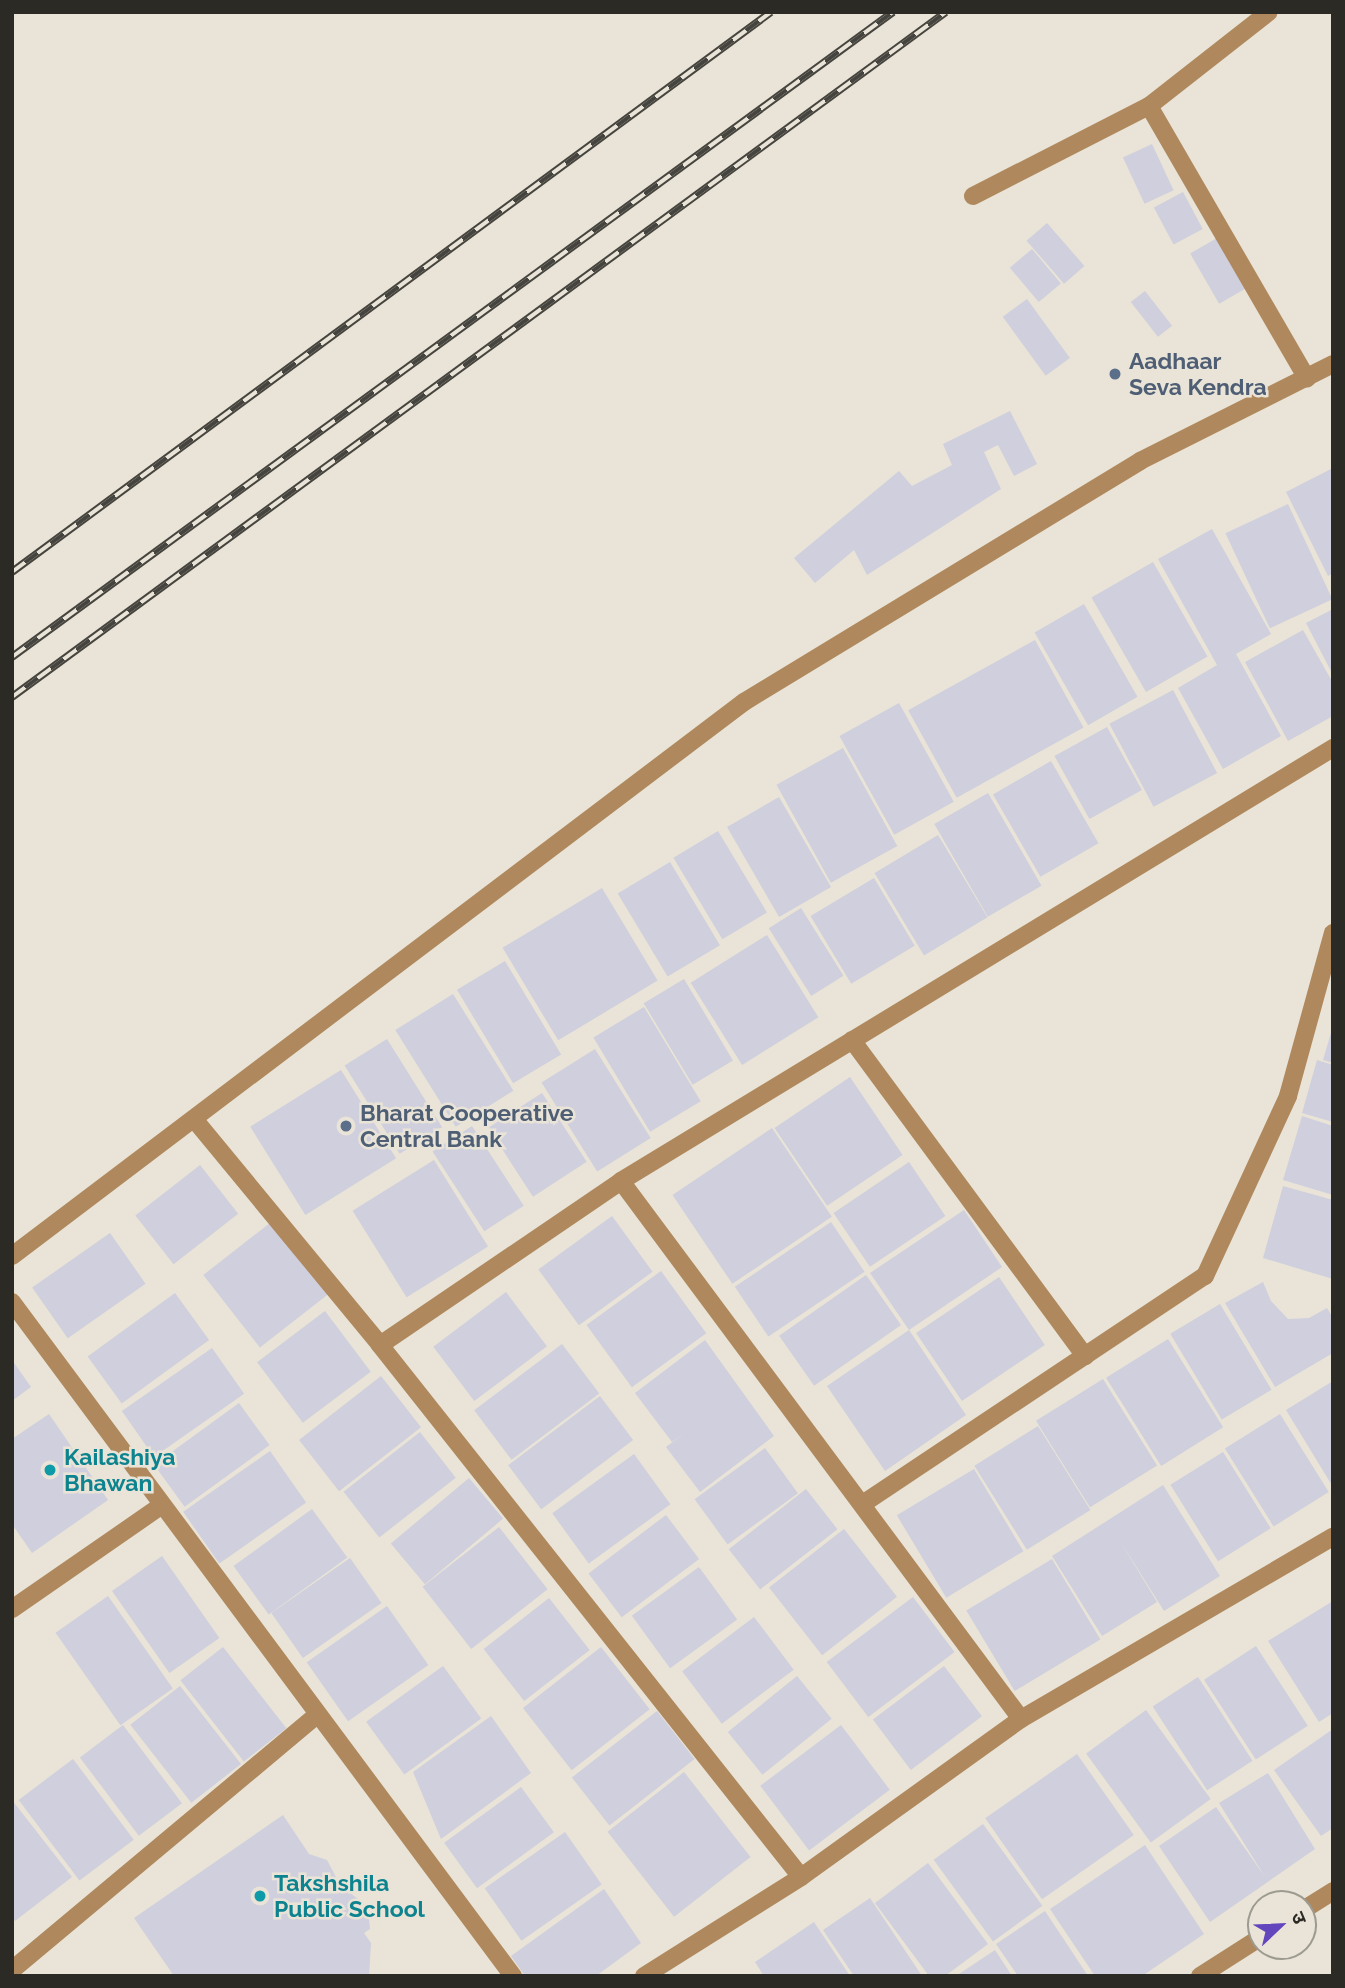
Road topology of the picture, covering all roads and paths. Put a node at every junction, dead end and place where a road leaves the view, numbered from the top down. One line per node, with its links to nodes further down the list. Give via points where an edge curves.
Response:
1 (1269, 12): 2 (street)
2 (1149, 106): 3 (street); 5 (street)
3 (973, 196)
4 (1333, 364): 5 (street)
5 (1307, 379): 9 (street, via 1140,461 744,702)
6 (1333, 748): 8 (street)
7 (1333, 933): 14 (street, via 1288,1096 1205,1276)
8 (852, 1040): 10 (street); 14 (street)
9 (194, 1119): 11 (street); 13 (street)
10 (621, 1181): 13 (street); 15 (street)
11 (12, 1256)
12 (12, 1302): 16 (street)
13 (380, 1345): 21 (street)
14 (1085, 1356): 15 (street)
15 (864, 1503): 20 (street)
16 (161, 1506): 18 (street); 19 (street)
17 (1333, 1537): 20 (street)
18 (12, 1609)
19 (317, 1715): 25 (street); 26 (street)
20 (1021, 1719): 21 (street)
21 (801, 1877): 27 (street)
22 (1333, 1891): 23 (street)
23 (1317, 1901)
24 (1247, 1946): 28 (street)
25 (12, 1970)
26 (513, 1976)
27 (645, 1976)
28 (1200, 1976)

